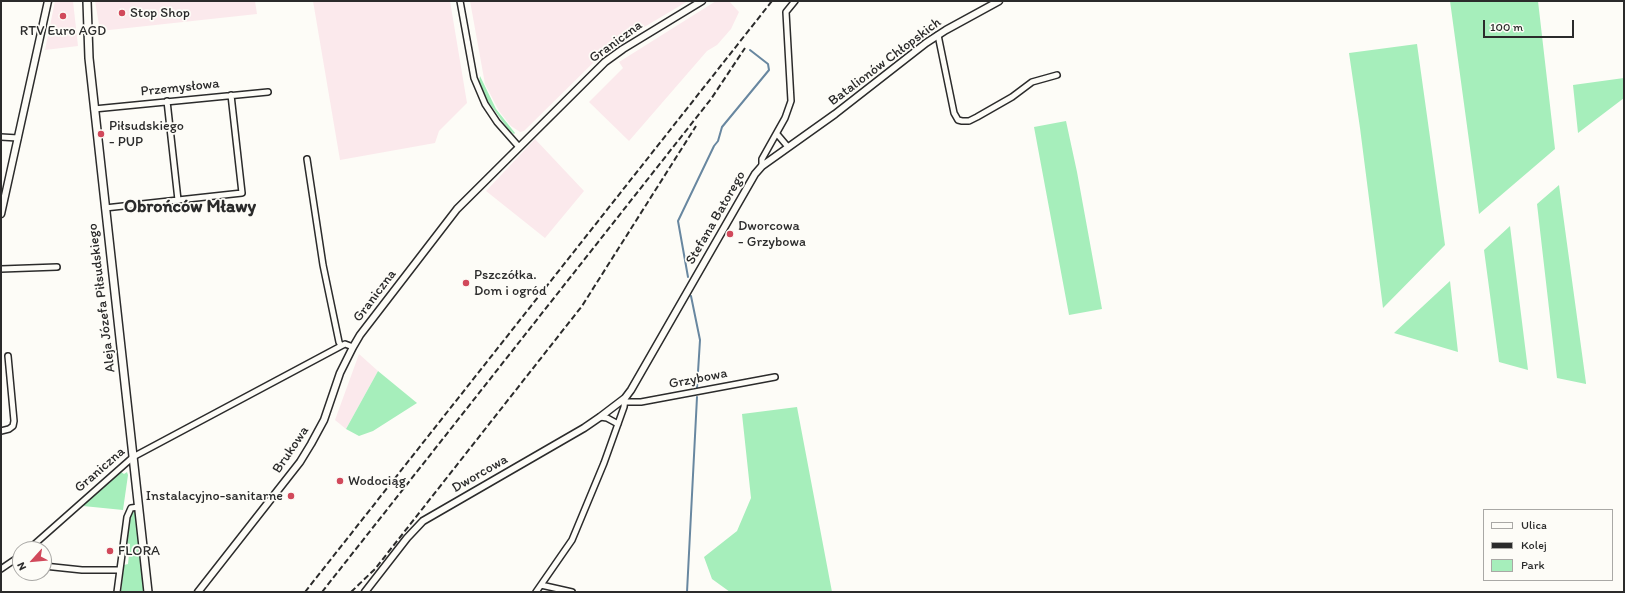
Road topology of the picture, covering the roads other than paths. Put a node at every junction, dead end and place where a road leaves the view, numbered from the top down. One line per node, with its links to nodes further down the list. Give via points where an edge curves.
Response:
1 (48, 1): 15 (street)
2 (87, 1): 12 (main road, Aleja Józefa Piłsudskiego)
3 (460, 1): 16 (street, via 474,78 485,104)
4 (702, 1): 16 (street, Graniczna, via 604,62)
5 (795, 1): 13 (street, Stefana Batorego, via 786,12 791,101)
6 (999, 1): 7 (street, Batalionów Chłopskich)
7 (938, 35): 8 (street, via 954,113 958,120 969,121 1012,97 1032,82); 17 (street, Batalionów Chłopskich)
8 (1057, 75)
9 (268, 92): 10 (street, Przemysłowa)
10 (231, 95): 11 (street, Przemysłowa); 20 (street, via 242,193)
11 (167, 101): 12 (street, Przemysłowa); 20 (street)
12 (94, 109): 21 (main road, Aleja Józefa Piłsudskiego)
13 (777, 134): 17 (street); 19 (street, Stefana Batorego, via 762,159)
14 (1, 137): 15 (street)
15 (18, 138): 22 (street)
16 (519, 147): 26 (street, Graniczna, via 457,208)
17 (788, 147): 19 (street, Batalionów Chłopskich)
18 (307, 159): 25 (street, via 323,264)
19 (762, 166): 29 (street, Stefana Batorego, via 754,174)
20 (178, 200): 21 (street)
21 (105, 208): 33 (main road, Aleja Józefa Piłsudskiego)
22 (1, 214)
23 (57, 267): 24 (street)
24 (1, 269)
25 (340, 346): 26 (street, via 345,344); 33 (street, Graniczna)
26 (353, 347): 43 (street, Brukowa, via 312,444)
27 (8, 356): 32 (street, via 14,421 13,426)
28 (775, 377): 29 (street, Grzybowa, via 641,402)
29 (625, 400): 30 (street, Dworcowa); 31 (street, Stefana Batorego)
30 (600, 417): 31 (street); 44 (street, Dworcowa, via 423,521)
31 (618, 424): 40 (street, Stefana Batorego, via 572,540)
32 (1, 431)
33 (133, 457): 34 (main road, Aleja Józefa Piłsudskiego); 35 (street, Graniczna)
34 (139, 507): 39 (street, via 128,511); 42 (main road, Aleja Józefa Piłsudskiego)
35 (38, 541)
36 (12, 562): 38 (street)
37 (52, 567): 39 (street)
38 (1, 569)
39 (119, 570): 41 (street)
40 (541, 585): 45 (street, Stefana Batorego); 46 (street)
41 (117, 592)
42 (148, 592)
43 (198, 592)
44 (365, 592)
45 (536, 592)
46 (572, 592)

